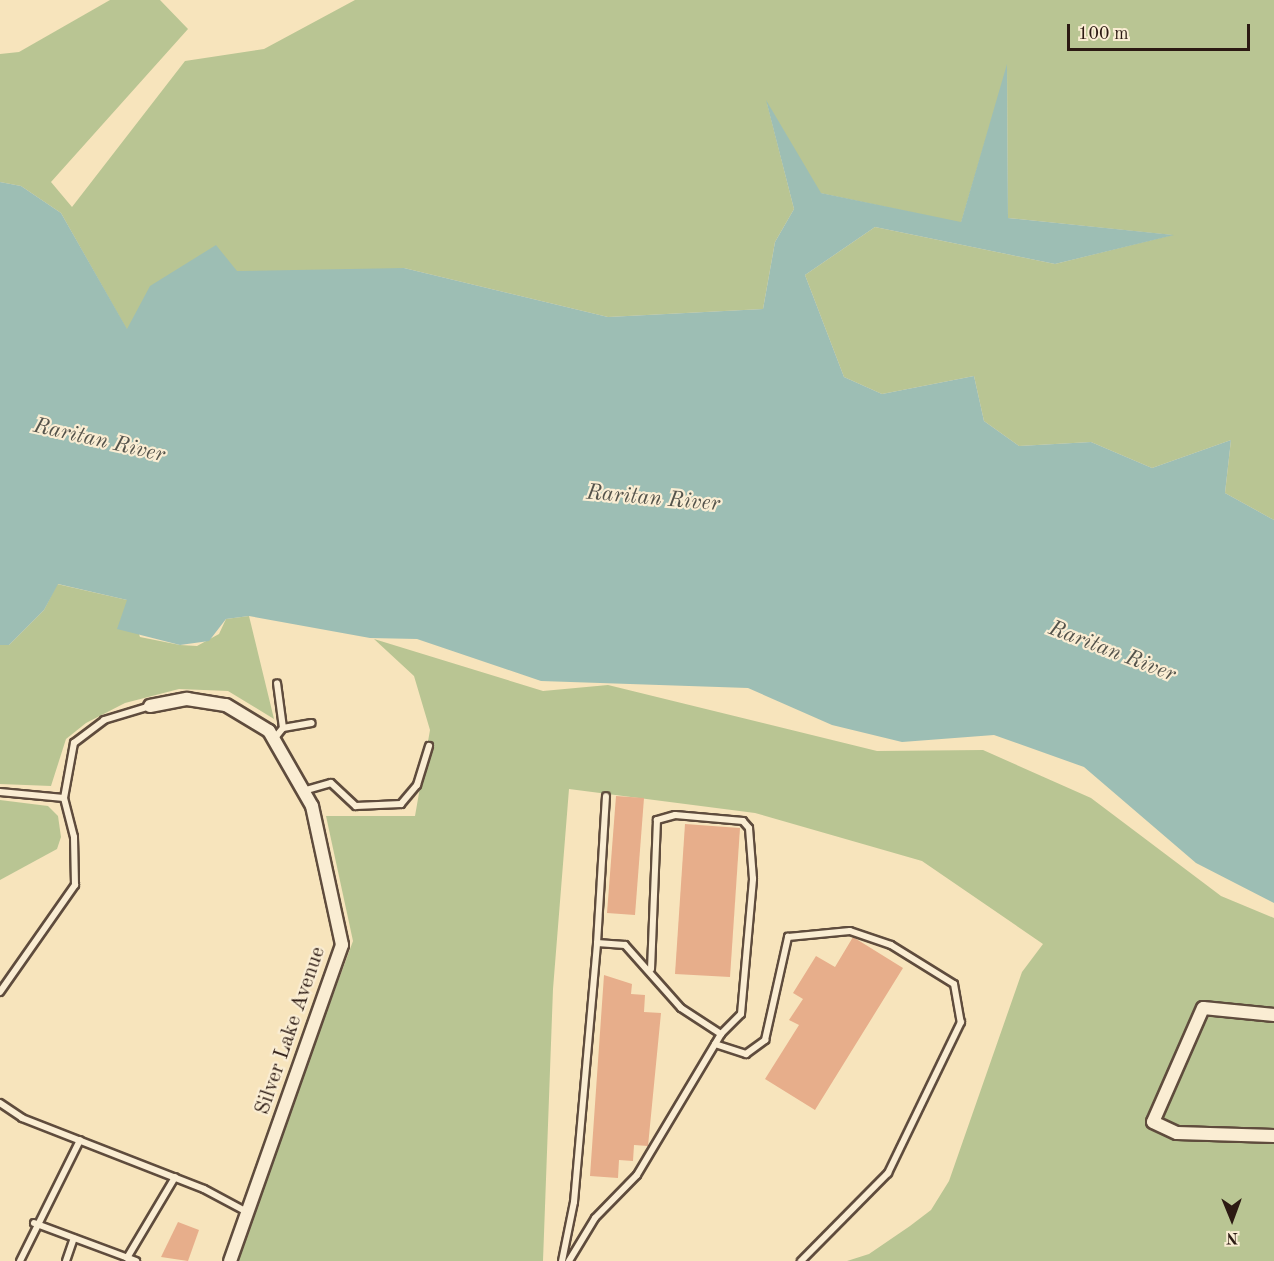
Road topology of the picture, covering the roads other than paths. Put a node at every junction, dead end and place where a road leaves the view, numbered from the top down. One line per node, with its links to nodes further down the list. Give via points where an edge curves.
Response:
1 (277, 683): 4 (lane)
2 (150, 706): 5 (street, Silver Lake Avenue, via 187,699 226,705); 10 (lane, via 104,720 74,743)
3 (312, 723): 4 (lane)
4 (283, 728): 5 (lane)
5 (274, 739): 7 (street, Silver Lake Avenue)
6 (429, 746): 7 (lane, via 412,796 401,804 356,806 331,783)
7 (303, 791): 21 (street, Silver Lake Avenue, via 314,816 342,945)
8 (0, 792): 10 (lane)
9 (606, 796): 11 (lane)
10 (64, 798): 13 (lane, via 74,837 75,885)
11 (597, 943): 12 (lane, via 625,945); 29 (lane, via 574,1202)
12 (651, 969): 15 (lane, via 681,1008); 15 (lane, via 657,820 675,815 743,821 749,828 753,879 741,1014)
13 (0, 992)
14 (1274, 1015): 18 (street, via 1203,1008 1153,1122 1177,1133)
15 (721, 1034): 16 (lane)
16 (715, 1044): 30 (lane, via 637,1175 595,1218); 31 (lane, via 746,1054 765,1040 788,937 849,932 891,945 954,984 961,1022 888,1173)
17 (0, 1103): 19 (lane, via 22,1118)
18 (1274, 1136)
19 (80, 1140): 20 (lane); 22 (lane)
20 (175, 1177): 21 (lane); 24 (lane)
21 (248, 1212): 28 (street, Silver Lake Avenue)
22 (34, 1223): 23 (lane); 25 (lane)
23 (74, 1238): 24 (lane); 26 (lane)
24 (127, 1258): 27 (lane)
25 (20, 1261)
26 (66, 1261)
27 (136, 1261)
28 (230, 1261)
29 (562, 1261)
30 (569, 1261)
31 (801, 1261)

